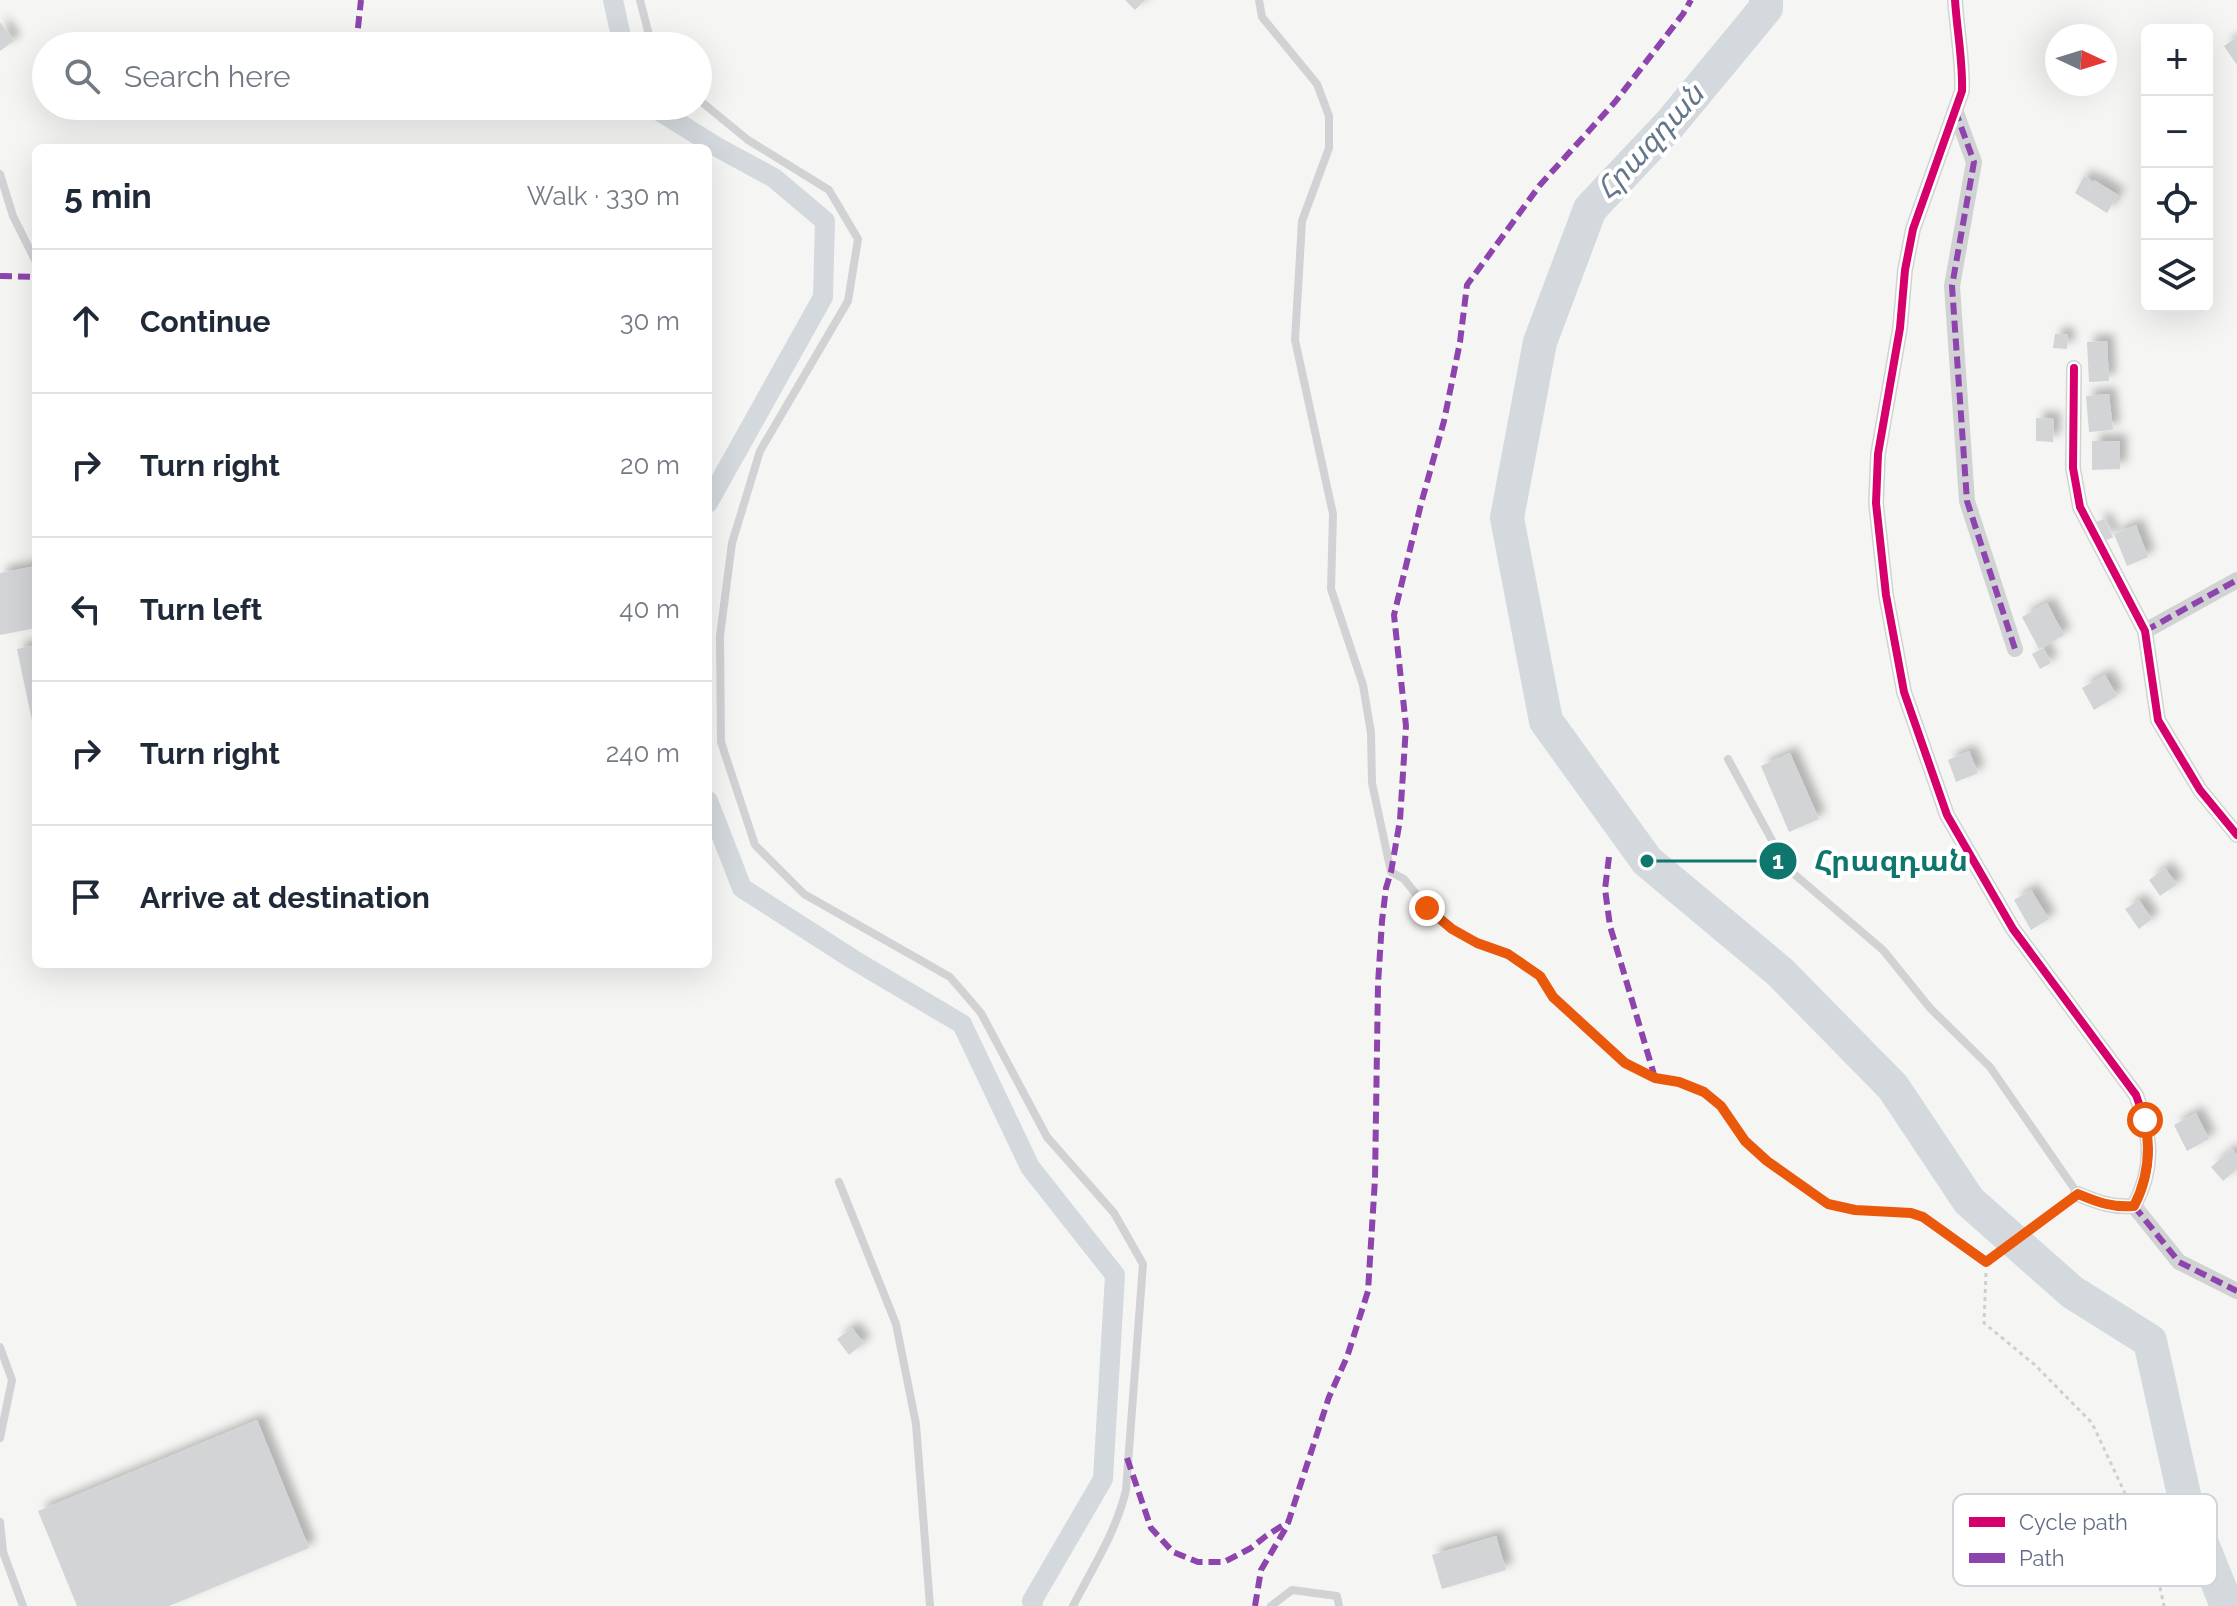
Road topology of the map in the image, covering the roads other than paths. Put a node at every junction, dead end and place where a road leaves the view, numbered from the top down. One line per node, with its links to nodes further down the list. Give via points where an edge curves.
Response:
1 (640, 0): 4 (lane)
2 (1259, 0): 16 (lane, via 1262,17 1317,84 1329,116 1329,148 1302,221 1295,340 1333,514 1331,589 1363,685 1372,783 1391,872 1452,929 1508,954 1540,976 1553,997 1625,1063 1704,1092 1767,1161 1828,1204 1923,1217 1986,1262)
3 (1955, 0): 6 (street, via 1963,68)
4 (648, 32)
5 (712, 110): 24 (lane, via 748,140 829,190 858,239 848,301 760,451 732,543 720,636 721,742 755,845 804,894 950,977 981,1013 1047,1137 1114,1213 1143,1264 1126,1490 1110,1537)
6 (1955, 110): 12 (street, via 1974,162 1952,286 1967,501); 17 (street, via 1913,229 1878,454 1876,503 1886,595 1904,692 1947,815 2013,929 2136,1095 2150,1144 2142,1192)
7 (0, 174): 8 (lane)
8 (32, 254)
9 (2074, 368): 11 (street, via 2073,468 2080,507)
10 (2237, 580): 11 (street)
11 (2145, 631): 14 (street, via 2158,720 2200,790)
12 (2015, 649)
13 (1728, 759): 16 (lane, via 1787,868 1883,950 1930,1008 1990,1067)
14 (2237, 835)
15 (839, 1182): 23 (lane, via 896,1324 916,1424)
16 (2078, 1194): 17 (street, via 2098,1203)
17 (2134, 1206): 18 (street, via 2179,1262)
18 (2237, 1291)
19 (0, 1347): 20 (lane, via 12,1380)
20 (0, 1438)
21 (0, 1522): 22 (lane, via 3,1552)
22 (23, 1606)
23 (930, 1606)
24 (1073, 1606)
25 (1271, 1606): 26 (lane, via 1292,1590 1337,1596)
26 (1339, 1606)

